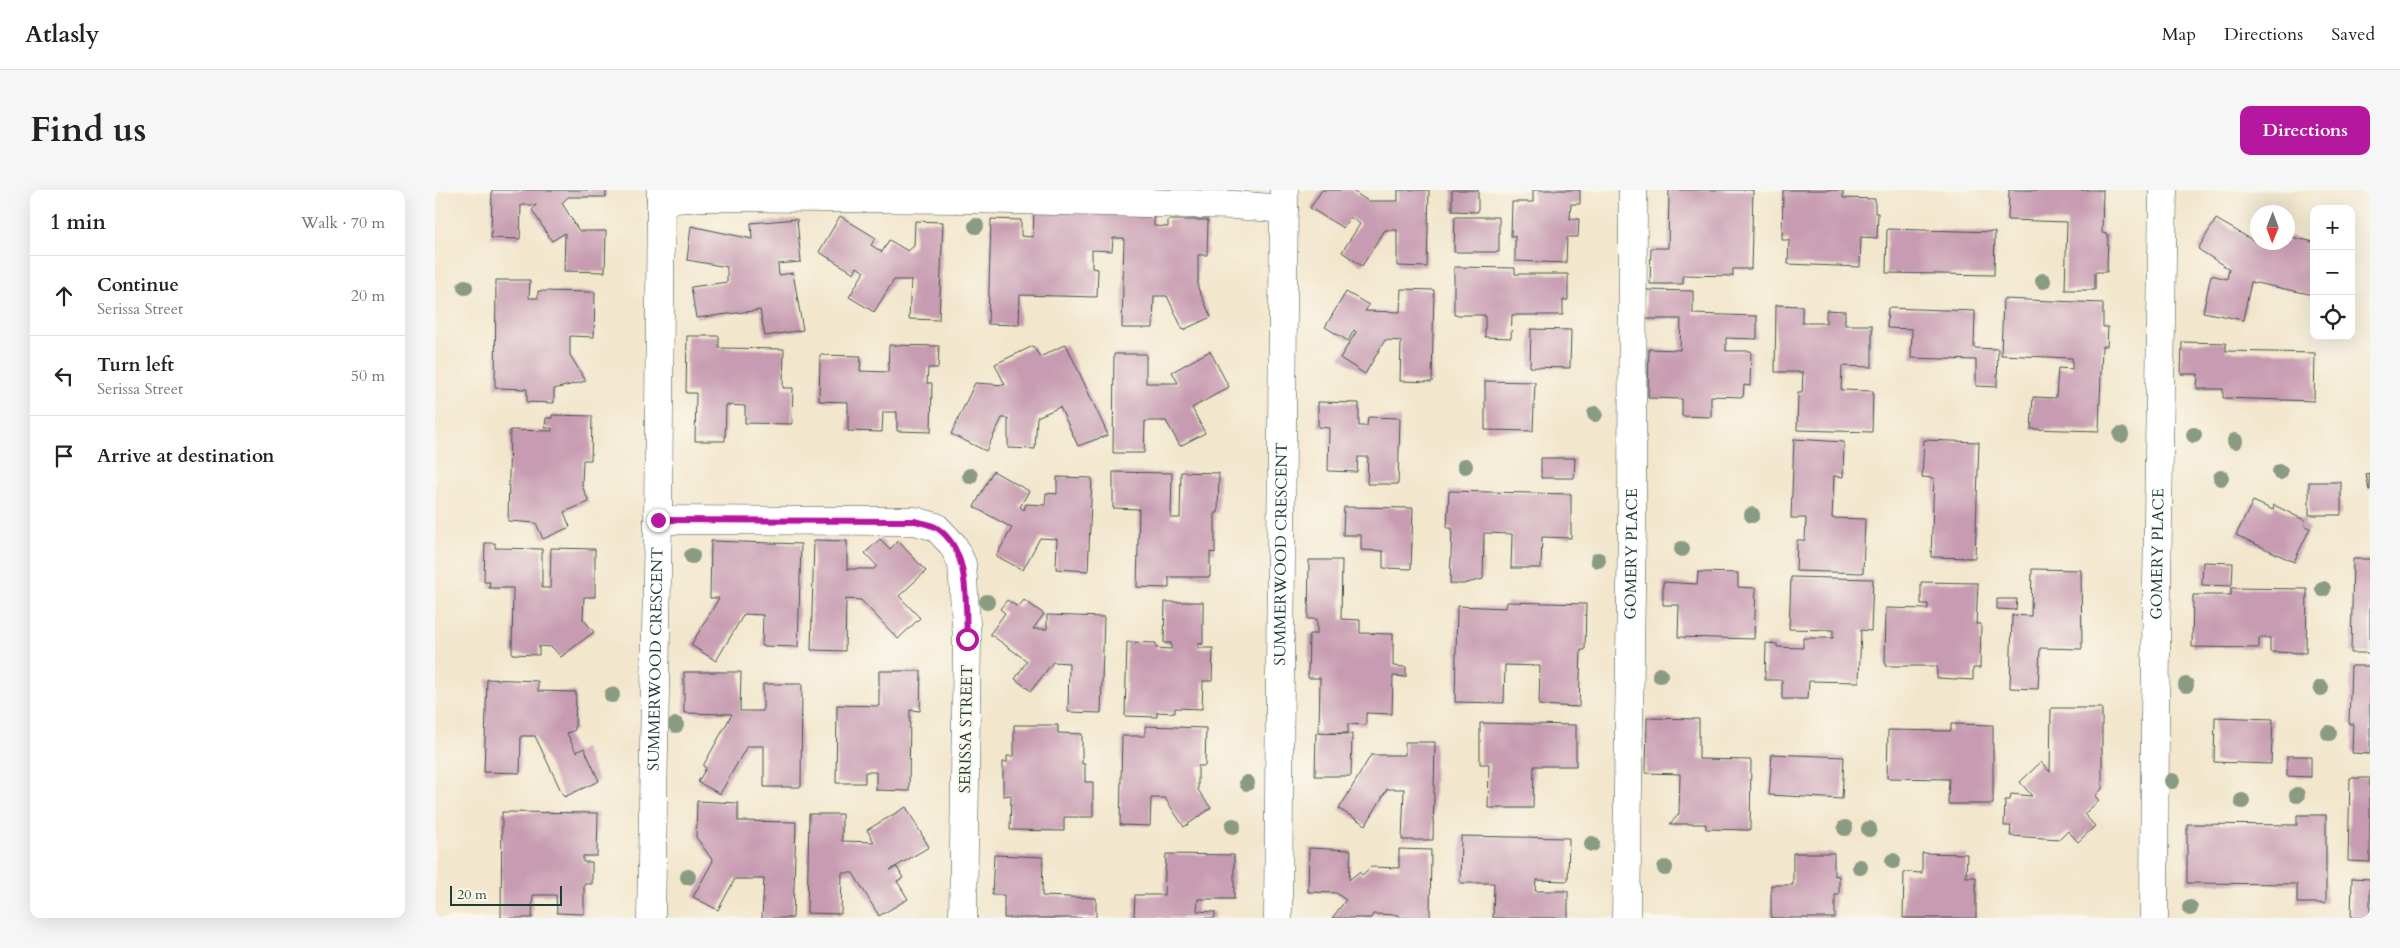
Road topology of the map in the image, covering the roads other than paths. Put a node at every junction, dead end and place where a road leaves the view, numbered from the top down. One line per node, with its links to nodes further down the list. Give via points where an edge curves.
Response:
1 (1633, 190): 9 (street, GOMERY PLACE)
2 (2163, 190): 10 (street, GOMERY PLACE)
3 (661, 195): 4 (street, via 1234,204); 5 (street, SUMMERWOOD CRESCENT)
4 (1284, 199): 8 (street, SUMMERWOOD CRESCENT)
5 (658, 520): 6 (street, SUMMERWOOD CRESCENT); 7 (street, SERISSA STREET, via 915,521 936,527 953,546 962,564 967,639)
6 (651, 918)
7 (963, 918)
8 (1278, 918)
9 (1626, 918)
10 (2154, 918)

